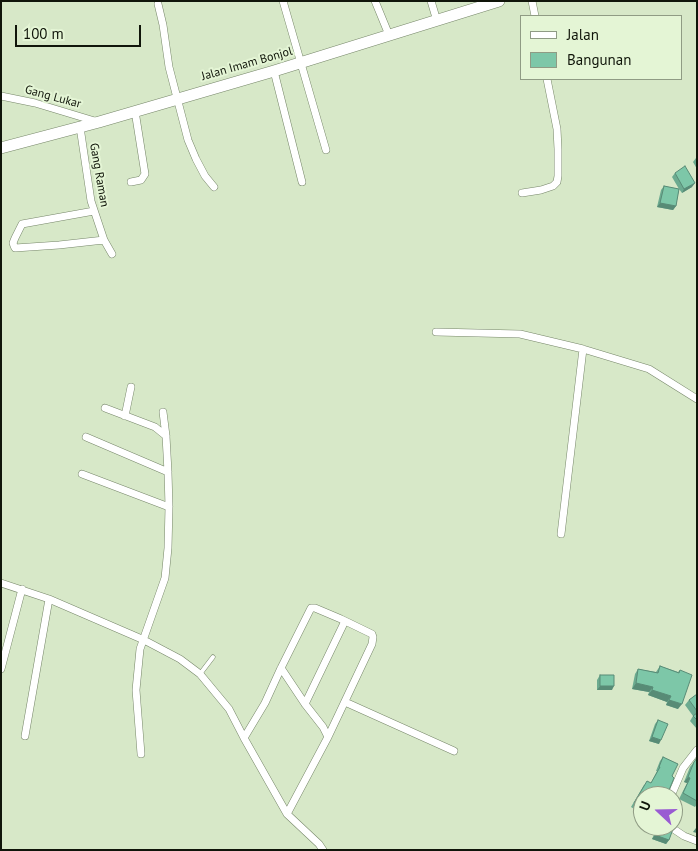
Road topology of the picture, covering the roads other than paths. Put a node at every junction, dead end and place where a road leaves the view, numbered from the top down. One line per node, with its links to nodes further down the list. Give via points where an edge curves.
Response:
1 (283, 1): 10 (street)
2 (376, 1): 9 (street)
3 (431, 1): 8 (street)
4 (498, 1): 8 (highway, Jalan Imam Bonjol)
5 (532, 1): 7 (street)
6 (158, 4): 14 (street)
7 (535, 15)
8 (437, 21): 9 (highway, Jalan Imam Bonjol)
9 (389, 35): 10 (highway, Jalan Imam Bonjol)
10 (300, 63): 11 (highway, Jalan Imam Bonjol); 19 (street)
11 (274, 71): 14 (highway, Jalan Imam Bonjol); 21 (street)
12 (547, 80): 23 (street, via 557,129 558,176 553,186)
13 (1, 96): 16 (street, Gang Lukar)
14 (178, 99): 15 (highway, Jalan Imam Bonjol); 22 (street, via 188,140 205,176)
15 (135, 111): 16 (highway, Jalan Imam Bonjol); 20 (street, via 146,174 141,180)
16 (98, 122): 17 (highway, Jalan Imam Bonjol)
17 (80, 127): 18 (highway, Jalan Imam Bonjol); 24 (street, Gang Raman)
18 (1, 148)
19 (326, 150)
20 (131, 182)
21 (302, 182)
22 (214, 187)
23 (522, 193)
24 (94, 210): 25 (street, Gang Raman); 25 (street, via 22,224 13,243 15,248)
25 (104, 240): 26 (street, Gang Raman)
26 (112, 254)
27 (436, 332): 28 (street, via 520,334)
28 (583, 349): 30 (street, via 649,369); 39 (street)
29 (132, 387): 33 (street)
30 (697, 399)
31 (104, 408): 33 (street)
32 (163, 412): 34 (street)
33 (125, 416): 34 (street, via 154,427)
34 (166, 436): 36 (street)
35 (86, 437): 36 (street)
36 (168, 472): 38 (street)
37 (82, 474): 38 (street)
38 (169, 507): 44 (street, via 165,578)
39 (561, 534)
40 (1, 583): 41 (street)
41 (22, 589): 42 (street); 47 (street)
42 (49, 599): 44 (street); 51 (street)
43 (345, 621): 46 (street, via 311,608); 49 (street, via 374,637); 50 (street)
44 (144, 640): 48 (street); 56 (street, via 140,649 136,690)
45 (212, 657): 48 (lane)
46 (281, 668): 50 (street); 53 (street)
47 (1, 669)
48 (200, 674): 53 (street, via 229,709)
49 (345, 702): 52 (street); 55 (street)
50 (305, 704): 52 (street)
51 (25, 736)
52 (328, 737): 58 (street)
53 (244, 738): 58 (street)
54 (697, 750): 57 (street, via 683,768)
55 (454, 751)
56 (141, 754)
57 (675, 786)
58 (287, 814): 61 (street)
59 (683, 835): 60 (street)
60 (697, 841)
61 (323, 850)

